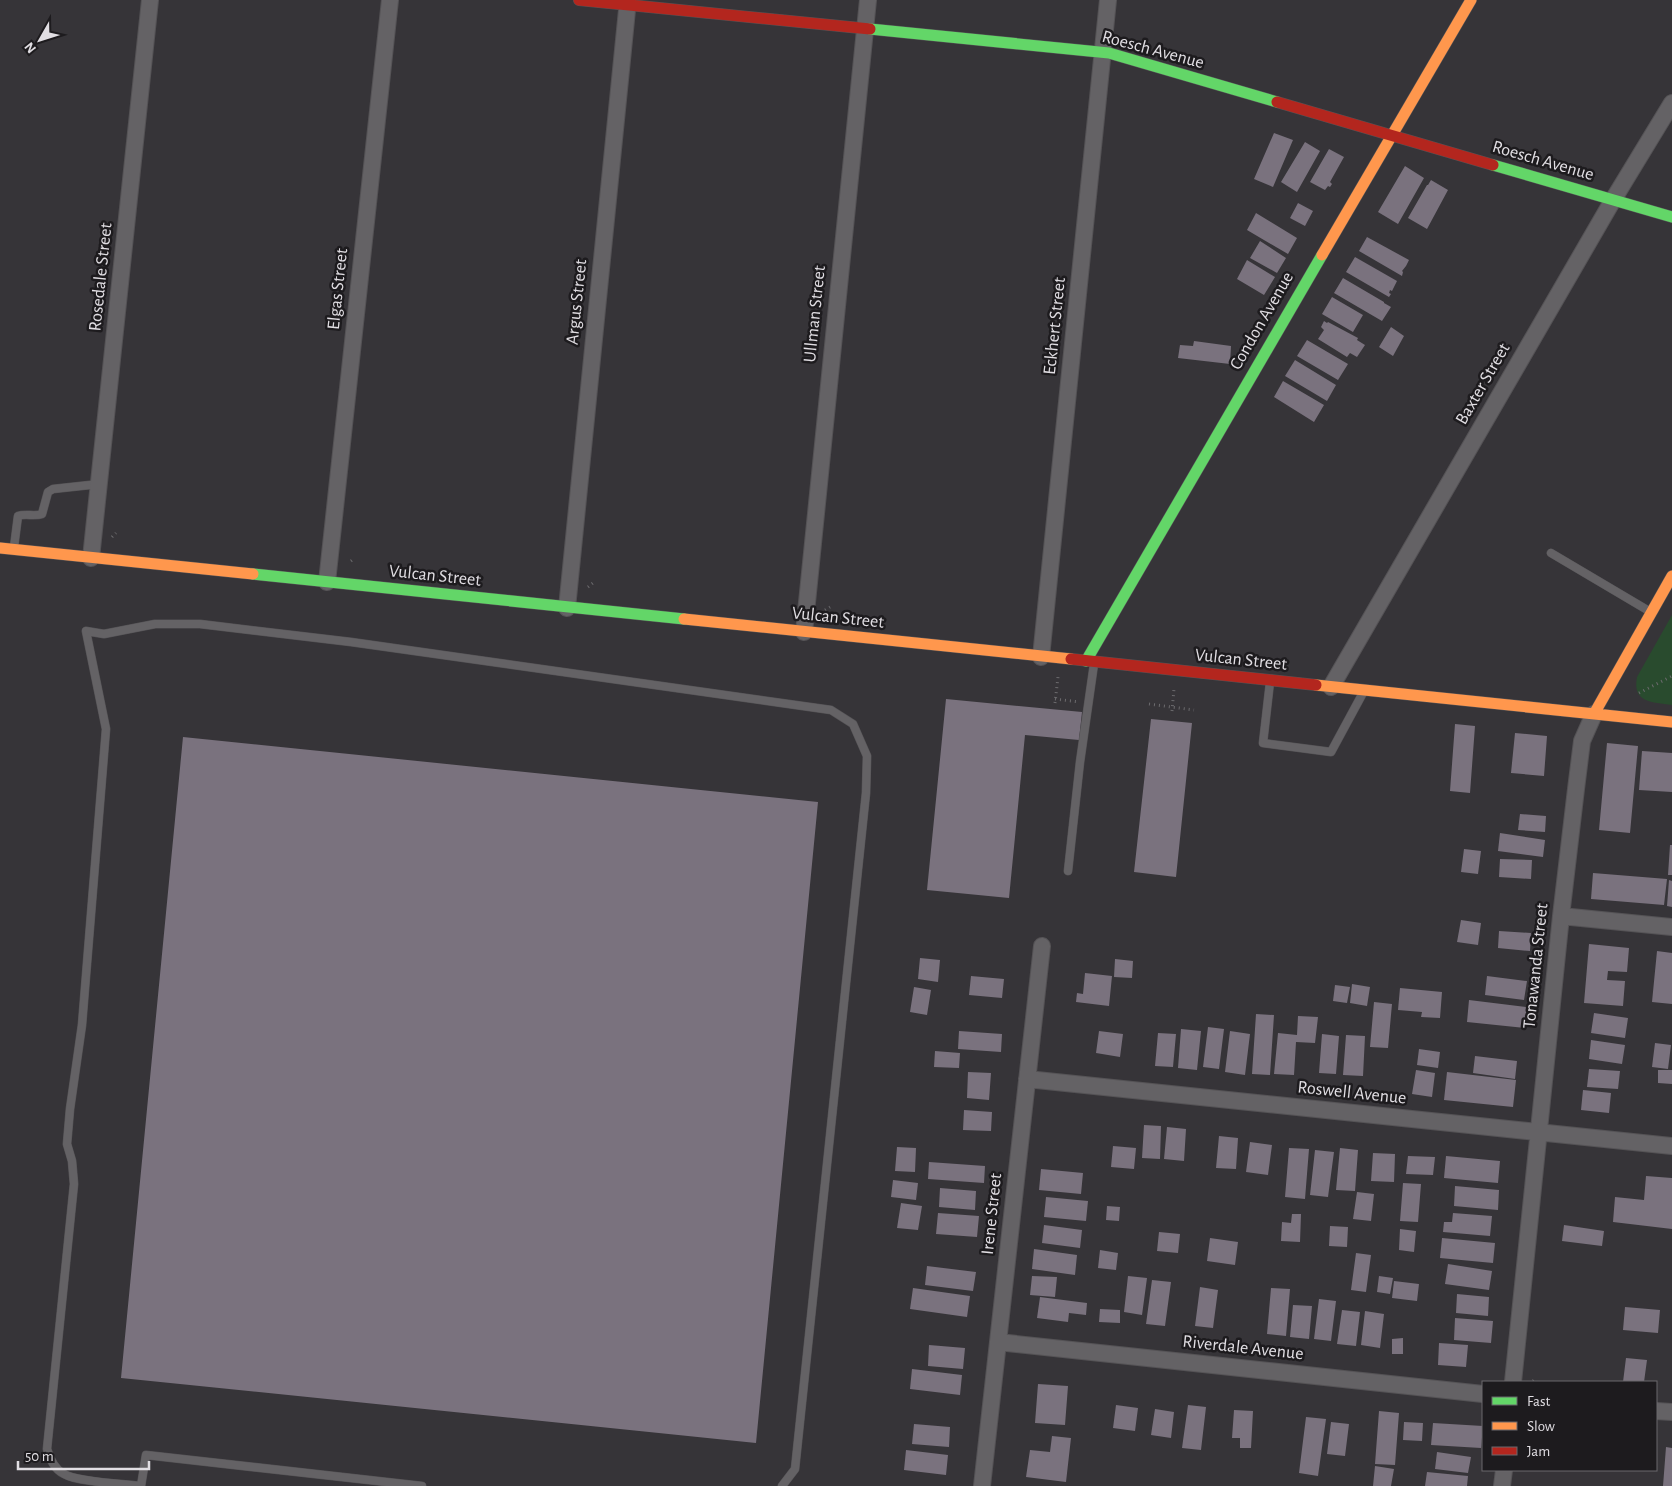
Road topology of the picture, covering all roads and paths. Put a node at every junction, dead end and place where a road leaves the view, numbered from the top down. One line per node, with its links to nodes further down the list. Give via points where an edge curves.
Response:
1 (150, 0): 14 (street, Rosedale Street)
2 (390, 0): 24 (street, Elgas Street)
3 (579, 0): 7 (street, Roesch Avenue)
4 (868, 0): 8 (street, Ullman Street)
5 (1108, 0): 9 (street, Eckhert Street)
6 (1471, 0): 11 (street, Condon Avenue)
7 (628, 3): 8 (street, Roesch Avenue); 28 (street, Argus Street)
8 (865, 30): 9 (street, Roesch Avenue); 31 (street, Ullman Street)
9 (1103, 53): 11 (street, Roesch Avenue); 32 (street, Eckhert Street)
10 (1672, 104): 12 (street, Baxter Street)
11 (1392, 136): 12 (street, Roesch Avenue); 33 (street, Condon Avenue, via 1198,466)
12 (1613, 200): 13 (street, Roesch Avenue); 38 (street, Baxter Street)
13 (1672, 217)
14 (99, 484): 18 (lane, via 48,492 42,514 18,516); 20 (street, Rosedale Street)
15 (116, 533): 16 (path)
16 (112, 537)
17 (0, 548): 18 (street, Vulcan Street)
18 (13, 550): 20 (street, Vulcan Street)
19 (1551, 553): 30 (lane)
20 (91, 558): 24 (street, Vulcan Street)
21 (355, 558): 22 (path)
22 (350, 561)
23 (1672, 576): 30 (street, Tonawanda Street)
24 (327, 582): 28 (street, Vulcan Street)
25 (593, 583): 26 (path)
26 (588, 587)
27 (830, 607): 29 (path)
28 (567, 608): 31 (street, Vulcan Street)
29 (825, 610)
30 (1651, 612): 45 (street, Tonawanda Street)
31 (804, 632): 32 (street, Vulcan Street)
32 (1041, 657): 33 (street, Vulcan Street)
33 (1090, 662): 36 (street, Vulcan Street); 47 (lane)
34 (1058, 676): 41 (path, via 1055,701)
35 (1672, 676): 40 (path)
36 (1270, 680): 38 (street, Vulcan Street); 39 (lane, via 1263,743 1331,752)
37 (1174, 687): 43 (path)
38 (1331, 687): 39 (street, Vulcan Street)
39 (1364, 690): 45 (street, Vulcan Street)
40 (1639, 693)
41 (1083, 703)
42 (1149, 704): 43 (path)
43 (1172, 709): 44 (path)
44 (1194, 710)
45 (1594, 714): 46 (street, Vulcan Street); 48 (street, Tonawanda Street, via 1582,741)
46 (1672, 722)
47 (1068, 871)
48 (1561, 916): 49 (street); 52 (street, Tonawanda Street)
49 (1672, 927)
50 (1042, 946): 51 (street, Irene Street)
51 (1027, 1079): 52 (street, Roswell Avenue); 54 (street, Irene Street)
52 (1539, 1132): 53 (street, Roswell Avenue); 56 (street, Tonawanda Street)
53 (1672, 1146)
54 (998, 1342): 58 (street, Riverdale Avenue); 65 (street, Irene Street)
55 (1537, 1378): 57 (path)
56 (1513, 1381)
57 (1533, 1381)
58 (1482, 1394)
59 (1657, 1410): 60 (street)
60 (1672, 1412)
61 (1504, 1471): 66 (street)
62 (141, 1486): 63 (lane, via 146,1455); 64 (lane, via 65,1475 50,1461 47,1449 74,1184 67,1144 82,1025 106,729 86,631 104,634 155,624 200,624 350,642 831,710 852,724 868,756 866,793 795,1469)
63 (422, 1486)
64 (782, 1486)
65 (982, 1486)
66 (1502, 1486)

